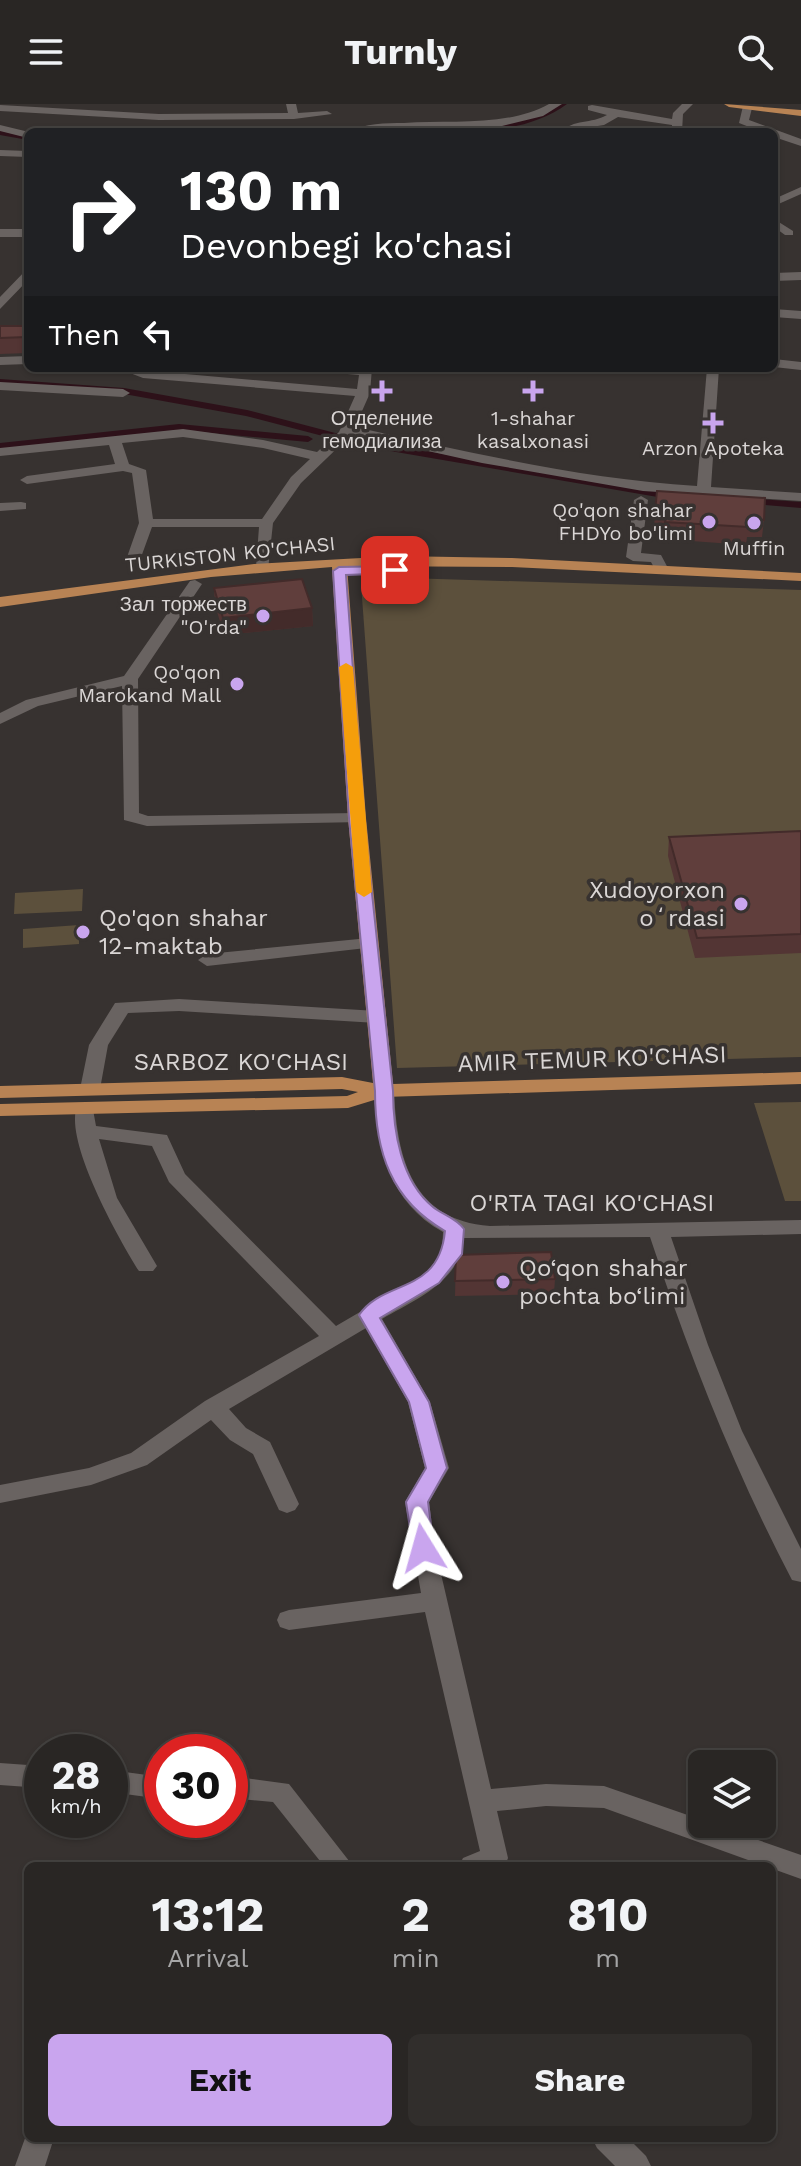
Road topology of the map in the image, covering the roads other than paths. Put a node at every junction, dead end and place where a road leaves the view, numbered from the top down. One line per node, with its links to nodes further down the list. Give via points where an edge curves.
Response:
1 (557, 104): 12 (street)
2 (688, 104): 17 (street, via 678,113)
3 (729, 104): 7 (main road)
4 (0, 108): 5 (street)
5 (74, 108): 8 (street, via 159,117)
6 (592, 108): 11 (street)
7 (747, 108): 9 (main road); 18 (street, via 743,121)
8 (292, 110): 10 (street); 13 (street)
9 (801, 113)
10 (327, 114)
11 (616, 114): 16 (street); 17 (street)
12 (502, 124): 15 (street)
13 (302, 127)
14 (0, 128): 19 (street)
15 (373, 128)
16 (572, 128)
17 (677, 128)
18 (762, 128)
19 (24, 134)
20 (778, 134): 21 (street)
21 (801, 143)
22 (0, 153): 23 (street)
23 (24, 154)
24 (801, 190): 25 (street)
25 (780, 195): 26 (street)
26 (801, 198)
27 (778, 225): 29 (street)
28 (0, 232): 30 (street)
29 (789, 233)
30 (24, 235)
31 (801, 276): 33 (street)
32 (24, 277): 34 (street)
33 (778, 277)
34 (0, 305)
35 (778, 313): 36 (street)
36 (801, 315)
37 (24, 360): 38 (street)
38 (0, 361)
39 (778, 363): 40 (street)
40 (801, 366)
41 (136, 372): 46 (street)
42 (365, 372): 46 (street)
43 (713, 372): 53 (street)
44 (0, 386): 45 (street)
45 (123, 393)
46 (363, 393): 47 (street)
47 (346, 431): 50 (street); 53 (street, via 496,462)
48 (113, 438): 49 (street); 50 (street, via 215,435); 51 (street)
49 (0, 452)
50 (319, 457): 59 (street)
51 (123, 467): 52 (street); 58 (street, via 139,470)
52 (27, 480)
53 (704, 492): 54 (street)
54 (801, 497)
55 (641, 500): 63 (street, via 633,557 656,558)
56 (21, 506): 57 (street)
57 (0, 507)
58 (146, 523): 59 (street); 60 (street)
59 (266, 523): 61 (street)
60 (133, 560)
61 (263, 567): 62 (main road, TURKISTON KO'CHASI); 67 (main road, TURKISTON KO'CHASI)
62 (339, 567): 63 (main road, TURKISTON KO'CHASI); 65 (main road, TURKISTON KO'CHASI); 66 (main road, TURKISTON KO'CHASI); 71 (main road, O'RTA TAGI KO'CHASI)
63 (662, 570): 64 (main road, TURKISTON KO'CHASI)
64 (801, 577)
65 (195, 584): 68 (main road, TURKISTON KO'CHASI); 69 (street)
66 (801, 585)
67 (0, 602)
68 (0, 610)
69 (130, 679): 70 (street, via 32,703); 71 (street, via 130,816 147,821)
70 (0, 719)
71 (357, 818): 72 (main road, O'RTA TAGI KO'CHASI)
72 (369, 943): 73 (street); 74 (main road, O'RTA TAGI KO'CHASI)
73 (207, 960)
74 (377, 1017): 76 (main road, O'RTA TAGI KO'CHASI); 79 (street, via 179,1005 122,1007 95,1050)
75 (801, 1078): 76 (main road, AMIR TEMUR KO'CHASI)
76 (384, 1091): 79 (main road, SARBOZ KO'CHASI, via 348,1102); 81 (street, O'RTA TAGI KO'CHASI, via 384,1129 407,1190 427,1212)
77 (0, 1092): 79 (main road, SARBOZ KO'CHASI)
78 (0, 1110): 79 (main road, SARBOZ KO'CHASI)
79 (87, 1110): 83 (street, via 107,1198); 85 (street, via 160,1140 176,1177)
80 (801, 1227): 82 (street, O'RTA TAGI KO'CHASI)
81 (454, 1229): 82 (street, O'RTA TAGI KO'CHASI); 84 (street, via 452,1254 433,1279)
82 (659, 1232): 89 (street, via 731,1431)
83 (146, 1266)
84 (369, 1315): 85 (street); 90 (street, via 419,1402 437,1468 417,1502)
85 (333, 1336): 86 (street)
86 (213, 1407): 87 (street, via 139,1459 91,1476); 88 (street, via 238,1434 262,1448)
87 (0, 1494)
88 (287, 1504)
89 (801, 1573)
90 (436, 1601): 91 (street); 95 (street)
91 (289, 1620)
92 (0, 1774): 93 (street)
93 (24, 1776)
94 (248, 1789): 96 (street, via 280,1792)
95 (481, 1801): 97 (street, via 495,1858); 98 (street, via 604,1797)
96 (337, 1862)
97 (484, 1862)
98 (801, 1867)
99 (38, 2142): 101 (street)
100 (611, 2142): 102 (street)
101 (30, 2166)
102 (636, 2166)

